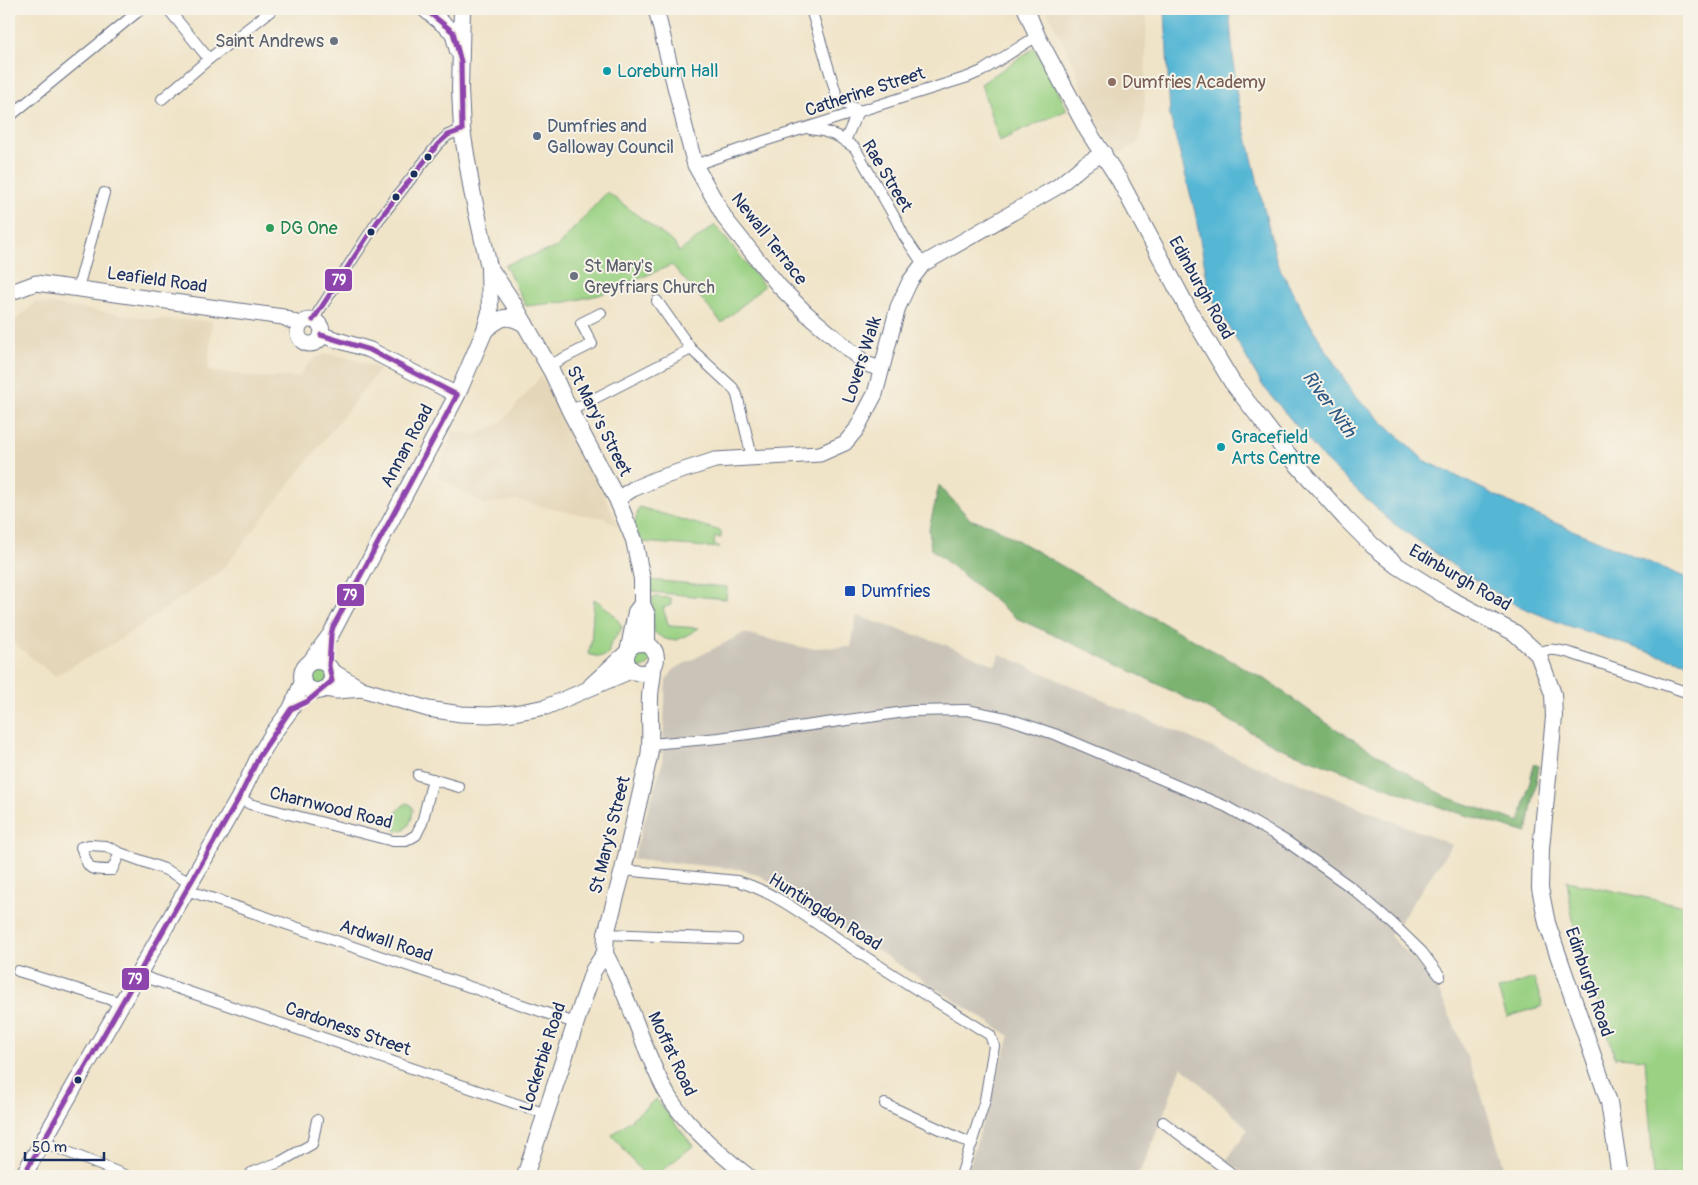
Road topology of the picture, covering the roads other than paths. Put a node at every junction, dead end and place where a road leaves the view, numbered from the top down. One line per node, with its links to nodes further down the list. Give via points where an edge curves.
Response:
1 (142, 9): 15 (street)
2 (168, 9): 11 (street)
3 (273, 9): 11 (street)
4 (425, 9): 9 (main road)
5 (461, 9): 9 (main road, via 454,20); 12 (main road)
6 (656, 9): 20 (street, Newall Terrace)
7 (811, 9): 14 (street, via 838,100)
8 (1026, 9): 10 (main road, Edinburgh Road)
9 (442, 23): 12 (main road, via 453,32)
10 (1038, 36): 14 (street, Catherine Street, via 982,71); 19 (main road, Edinburgh Road, via 1092,137)
11 (209, 59): 13 (street)
12 (461, 62): 17 (main road)
13 (162, 99)
14 (860, 111): 16 (street, Catherine Street); 18 (street)
15 (9, 116)
16 (806, 128): 18 (street, Rae Street, via 823,131); 20 (street, Catherine Street)
17 (462, 130): 23 (main road); 28 (street, via 448,135 438,144 377,222)
18 (845, 141): 22 (street, Rae Street, via 855,148)
19 (1104, 153): 22 (street, Lovers Walk, via 1049,192); 43 (main road, Edinburgh Road, via 1188,310 1232,382 1292,459 1365,538 1398,566 1450,599 1515,632)
20 (695, 165): 34 (street, Newall Terrace, via 726,220 779,286 866,364)
21 (104, 193): 24 (street)
22 (923, 264): 34 (street, Lovers Walk, via 910,281 898,307)
23 (489, 267): 29 (main road, St Mary's Street); 30 (main road, Annan Road, via 490,312)
24 (78, 288): 25 (street, Leafield Road, via 36,284); 28 (street, Leafield Road)
25 (9, 292)
26 (657, 301): 32 (street)
27 (602, 313): 33 (street, via 581,323 592,344)
28 (306, 322): 31 (street, via 319,324); 31 (street, via 298,336 304,342 314,343)
29 (525, 324): 30 (main road, via 516,319 501,318); 33 (main road, St Mary's Street)
30 (485, 330): 35 (main road, Annan Road)
31 (321, 335): 35 (street, via 370,350)
32 (691, 349): 36 (street); 37 (street, via 738,395)
33 (548, 366): 36 (main road, St Mary's Street)
34 (881, 369): 37 (street, Lovers Walk, via 875,394 856,430 845,443 820,454)
35 (457, 395): 40 (main road, Annan Road)
36 (570, 411): 38 (main road, St Mary's Street)
37 (752, 457): 38 (street, Lovers Walk, via 715,460 656,479)
38 (617, 499): 39 (main road, St Mary's Street, via 634,540 642,579)
39 (642, 604): 41 (main road, St Mary's Street, via 647,615); 42 (main road, St Mary's Street, via 636,612)
40 (332, 631): 44 (main road, Annan Road); 45 (main road, Annan Road)
41 (647, 644): 42 (main road, via 638,643); 46 (main road, via 651,646 656,660)
42 (628, 650): 46 (main road, via 626,662); 50 (street)
43 (1538, 654): 51 (street, via 1544,650 1570,653); 82 (main road, Edinburgh Road, via 1553,694 1554,717 1539,866 1540,888 1547,923 1609,1102)
44 (311, 661): 45 (main road, via 321,661); 47 (main road, via 302,672)
45 (330, 668): 48 (street); 49 (main road, via 332,681)
46 (641, 670): 50 (street); 53 (main road, St Mary's Street, via 654,679 650,696)
47 (303, 682): 49 (main road, via 310,690); 52 (main road)
48 (362, 689): 49 (street); 50 (street, via 428,709 489,716 546,707)
49 (323, 690): 52 (main road)
50 (584, 691)
51 (1689, 693)
52 (292, 709): 57 (main road, via 274,732)
53 (651, 744): 59 (main road, St Mary's Street); 66 (street, via 719,738 912,711 967,710 1006,718 1057,735 1227,807 1286,841 1352,888 1392,923 1422,952)
54 (418, 775): 55 (street)
55 (433, 779): 56 (street); 57 (street, Charnwood Road, via 422,823 416,835 406,841 393,842 250,804)
56 (459, 787)
57 (240, 798): 60 (main road)
58 (120, 853): 60 (street, Ardwall Road, via 164,869)
59 (623, 870): 61 (main road, St Mary's Street); 74 (street, Huntingdon Road, via 752,885 990,1035 994,1046 985,1100)
60 (189, 887): 65 (main road); 68 (street, Ardwall Road)
61 (606, 934): 62 (street); 63 (main road, St Mary's Street)
62 (736, 938)
63 (605, 953): 68 (main road, Lockerbie Road, via 593,970); 79 (street, Moffat Road, via 667,1093 690,1124)
64 (18, 971): 67 (street)
65 (139, 975): 67 (main road); 70 (street, Cardoness Street)
66 (1440, 976)
67 (122, 1002): 73 (main road)
68 (575, 1023): 70 (main road, Lockerbie Road)
69 (885, 1104): 74 (street)
70 (546, 1114): 78 (main road, Lockerbie Road)
71 (317, 1120): 77 (street, via 312,1144 280,1162 251,1173)
72 (1163, 1122): 81 (street)
73 (43, 1142): 75 (main road); 76 (street)
74 (972, 1144): 80 (street)
75 (23, 1176)
76 (127, 1176)
77 (251, 1176)
78 (525, 1176)
79 (748, 1176)
80 (961, 1176)
81 (1235, 1176)
82 (1620, 1176)

